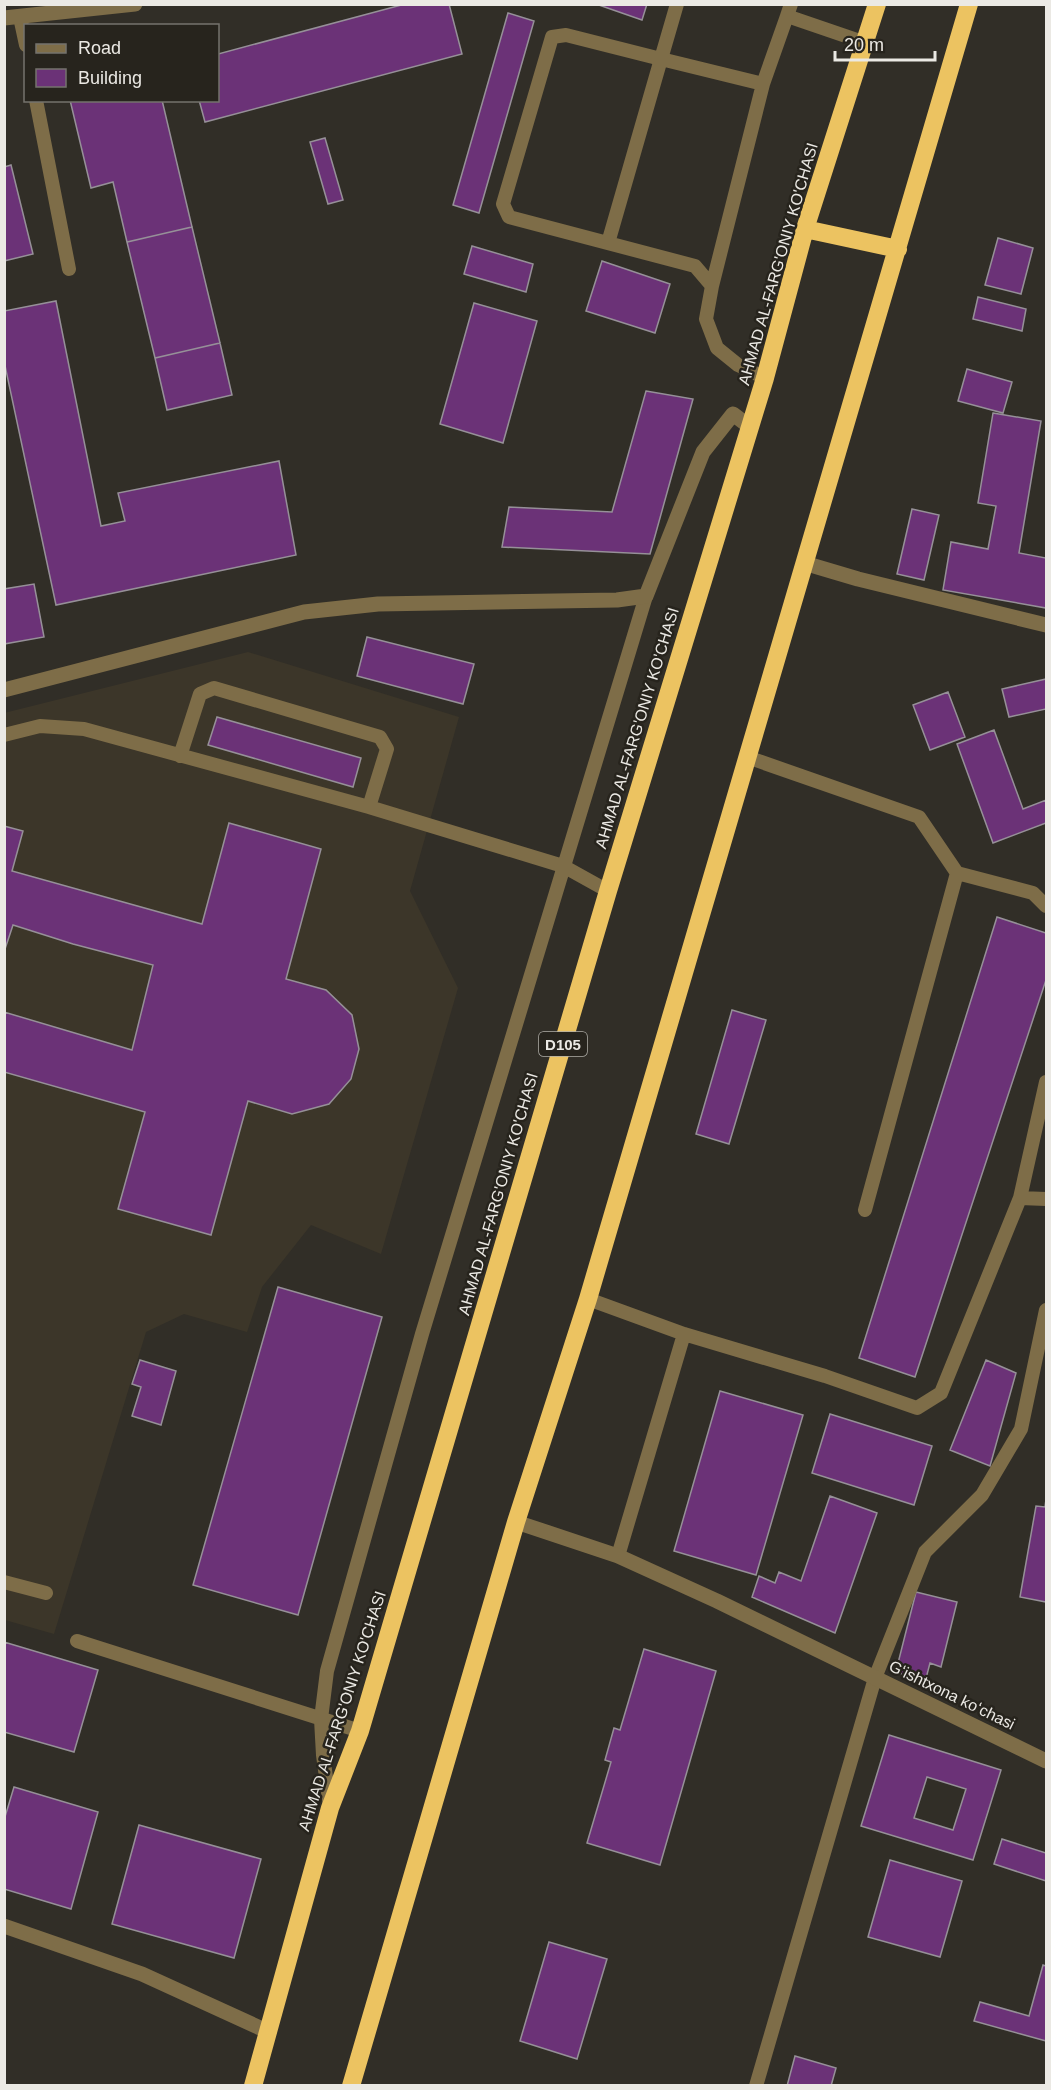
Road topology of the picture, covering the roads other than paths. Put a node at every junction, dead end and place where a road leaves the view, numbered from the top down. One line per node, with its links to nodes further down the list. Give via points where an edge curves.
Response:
1 (135, 4): 6 (street)
2 (677, 4): 9 (lane)
3 (877, 4): 8 (highway, AHMAD AL-FARG'ONIY KO'CHASI / D105)
4 (969, 4): 14 (highway)
5 (789, 10): 8 (lane); 10 (lane)
6 (12, 17): 7 (lane)
7 (24, 41)
8 (866, 44): 12 (highway, AHMAD AL-FARG'ONIY KO'CHASI / D105)
9 (661, 59): 10 (lane); 13 (lane); 13 (lane, via 566,35 552,37 503,204 509,217)
10 (763, 84): 16 (lane)
11 (36, 102): 15 (lane)
12 (805, 229): 14 (highway); 17 (highway, AHMAD AL-FARG'ONIY KO'CHASI / D105)
13 (608, 243): 16 (lane, via 695,266)
14 (898, 249): 19 (highway)
15 (69, 269)
16 (712, 286): 17 (lane, via 706,319 717,348 738,365)
17 (765, 378): 18 (highway, AHMAD AL-FARG'ONIY KO'CHASI / D105)
18 (750, 427): 20 (street, via 733,414 703,452); 29 (highway, AHMAD AL-FARG'ONIY KO'CHASI / D105)
19 (804, 563): 21 (street); 25 (highway)
20 (645, 596): 22 (street, via 617,600 378,603 304,612); 27 (lane)
21 (1047, 625)
22 (4, 690)
23 (4, 735): 24 (lane, via 39,726 84,729)
24 (180, 756): 26 (lane); 26 (lane, via 200,694 214,688 380,737 387,749)
25 (747, 757): 28 (lane, via 919,817); 35 (highway)
26 (369, 807): 27 (lane)
27 (563, 866): 29 (lane); 44 (lane, via 327,1671)
28 (957, 873): 30 (lane, via 1033,892); 34 (lane)
29 (608, 891): 45 (highway, AHMAD AL-FARG'ONIY KO'CHASI / D105)
30 (1047, 906)
31 (1047, 1082): 32 (lane)
32 (1020, 1198): 33 (lane); 37 (lane, via 940,1393 917,1408)
33 (1047, 1199)
34 (865, 1210)
35 (588, 1299): 37 (lane); 38 (highway)
36 (1047, 1310): 43 (lane, via 1021,1429 982,1495 925,1552)
37 (684, 1334): 39 (lane)
38 (516, 1522): 39 (street, Gʻishtxona koʻchasi); 51 (highway)
39 (618, 1556): 43 (street, Gʻishtxona koʻchasi)
40 (4, 1582): 41 (lane)
41 (46, 1593)
42 (77, 1641): 44 (lane)
43 (875, 1678): 46 (street, Gʻishtxona koʻchasi); 52 (lane)
44 (321, 1719): 45 (lane); 47 (lane)
45 (360, 1731): 47 (highway, AHMAD AL-FARG'ONIY KO'CHASI / D105)
46 (1047, 1761)
47 (330, 1808): 49 (highway, AHMAD AL-FARG'ONIY KO'CHASI / D105)
48 (4, 1926): 49 (street, via 142,1974)
49 (269, 2032): 50 (highway, AHMAD AL-FARG'ONIY KO'CHASI / D105)
50 (253, 2085)
51 (351, 2085)
52 (756, 2085)

